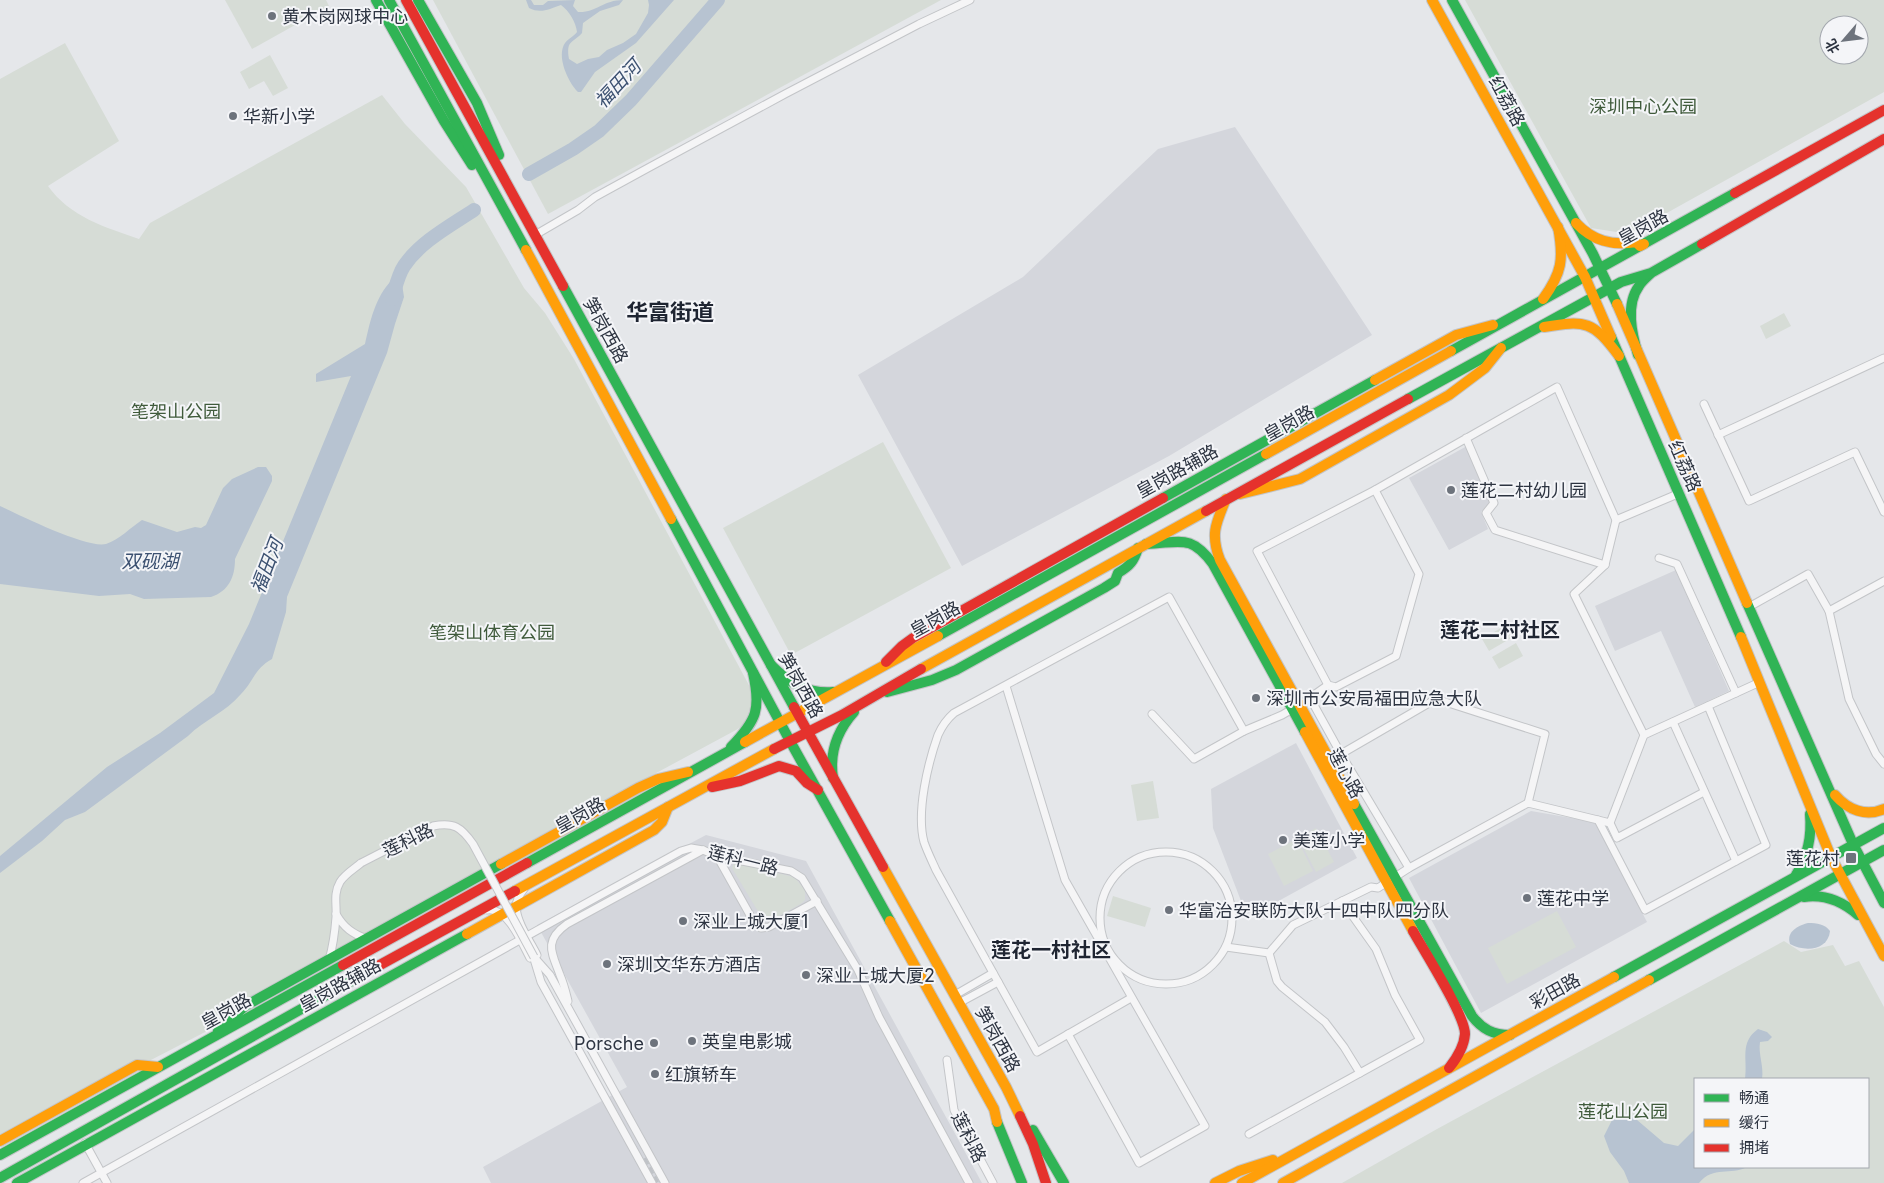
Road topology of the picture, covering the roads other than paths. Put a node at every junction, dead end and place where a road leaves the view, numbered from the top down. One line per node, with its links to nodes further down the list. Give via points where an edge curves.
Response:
1 (376, 0): 11 (main road, 笋岗西路, via 444,121)
2 (389, 0): 11 (main road, 笋岗西路)
3 (406, 0): 10 (main road, 笋岗西路)
4 (418, 0): 10 (main road, 笋岗西路, via 477,103)
5 (970, 0): 14 (street, via 648,168)
6 (1432, 0): 13 (main road, 红荔路)
7 (1452, 0): 12 (main road, 红荔路)
8 (1884, 110): 15 (main road, 皇岗路)
9 (1884, 139): 19 (main road, 皇岗路)
10 (519, 206): 14 (main road, 笋岗西路)
11 (506, 213): 17 (main road, 笋岗西路)
12 (1576, 223): 15 (main road, via 1606,243 1636,242 1640,246); 18 (main road, 红荔路)
13 (1558, 227): 20 (main road, 红荔路); 23 (main road, via 1561,268)
14 (535, 235): 16 (main road, 笋岗西路)
15 (1649, 242): 18 (main road, 皇岗路)
16 (546, 254): 17 (main road); 44 (main road, 笋岗西路)
17 (531, 261): 45 (main road, 笋岗西路)
18 (1600, 269): 20 (main road, 皇岗路); 21 (main road, 红荔路)
19 (1651, 273): 21 (main road, 皇岗路); 26 (main road, via 1637,288 1631,308)
20 (1585, 278): 22 (main road, 红荔路); 23 (main road, 皇岗路)
21 (1610, 288): 22 (main road, 皇岗路); 26 (main road, 红荔路)
22 (1594, 297): 24 (main road, 皇岗路); 27 (main road, 红荔路)
23 (1540, 302): 49 (main road, 皇岗路)
24 (1534, 329): 25 (main road, 皇岗路); 27 (main road, via 1588,323 1598,329)
25 (1501, 348): 34 (main road, 皇岗路); 34 (main road, via 1485,368 1448,395 1321,467 1300,478)
26 (1638, 355): 42 (main road, 红荔路)
27 (1619, 356): 33 (main road, 红荔路)
28 (1884, 358): 30 (street)
29 (1704, 404): 30 (street)
30 (1718, 435): 35 (street, via 1749,501 1855,452)
31 (1466, 438): 32 (street); 36 (street, via 1557,387); 39 (street, via 1494,503 1486,513 1495,530)
32 (1375, 490): 47 (street, via 1419,574 1396,656 1336,687); 47 (street, via 1257,551)
33 (1680, 493): 36 (street); 46 (main road, 红荔路)
34 (1230, 497): 37 (main road, 皇岗路); 55 (main road, 莲心路, via 1214,529 1213,542)
35 (1884, 512)
36 (1616, 520): 39 (street)
37 (1141, 546): 50 (main road, 皇岗路, via 943,656); 50 (main road, via 1129,567 1104,588 956,670 926,682); 55 (main road, 莲心路, via 1183,540 1192,542 1204,552)
38 (1659, 558): 51 (street, via 1677,564)
39 (1605, 565): 40 (street); 64 (street, via 1574,594)
40 (1595, 574)
41 (1884, 581): 43 (street)
42 (1749, 607): 43 (street, via 1808,574); 54 (main road, 红荔路)
43 (1829, 611): 68 (street, via 1849,699)
44 (770, 664): 49 (main road, via 791,684 803,690 816,693); 57 (main road, 笋岗西路)
45 (753, 673): 61 (main road, 笋岗西路); 66 (main road, via 757,698 755,713 741,736)
46 (1760, 682): 51 (street); 58 (main road, 红荔路)
47 (1328, 685): 52 (street)
48 (1006, 686): 62 (street, via 1169,597); 111 (street, via 954,713 946,721 927,776 922,815 924,841 936,870); 113 (street, via 1065,880)
49 (838, 691): 57 (main road, 皇岗路)
50 (885, 692): 53 (main road, 皇岗路)
51 (1736, 693): 56 (street)
52 (1310, 698): 55 (street); 67 (street)
53 (860, 705): 63 (main road, 皇岗路); 71 (main road, via 844,724 835,742)
54 (1792, 705): 58 (main road); 70 (main road, 红荔路)
55 (1297, 706): 62 (street); 92 (main road, 莲心路)
56 (1708, 706): 60 (street); 87 (street, via 1766,845)
57 (798, 713): 61 (main road, 皇岗路); 63 (main road, 笋岗西路)
58 (1773, 713): 74 (main road, 红荔路)
59 (1152, 714): 62 (street, via 1194,759)
60 (1673, 722): 64 (street); 75 (street)
61 (780, 723): 65 (main road, 笋岗西路); 66 (main road, 皇岗路)
62 (1244, 731)
63 (809, 733): 65 (main road, 皇岗路); 71 (main road, 笋岗西路)
64 (1644, 735): 80 (street)
65 (790, 741): 72 (main road, 皇岗路); 73 (main road, 笋岗西路)
66 (724, 754): 69 (main road, 皇岗路)
67 (1341, 754): 76 (street, via 1436,699 1545,734); 89 (street)
68 (1884, 764)
69 (692, 772): 104 (main road, 皇岗路辅路, via 658,779 638,788); 118 (main road, 皇岗路)
70 (1823, 775): 78 (main road, via 1836,798 1847,807 1867,813); 82 (main road, 红荔路)
71 (833, 778): 114 (main road, 笋岗西路)
72 (704, 788): 73 (main road, via 740,782 779,766 796,771); 77 (main road, 皇岗路)
73 (818, 790): 139 (main road, 笋岗西路, via 994,1109 998,1128)
74 (1804, 790): 86 (main road, 红荔路); 91 (main road, via 1811,818 1811,838 1806,858)
75 (1704, 792): 80 (street, via 1617,838); 87 (street)
76 (1528, 803): 79 (street); 89 (street)
77 (668, 807): 93 (main road, 皇岗路); 98 (main road, 皇岗路辅路, via 657,828)
78 (1884, 809)
79 (1598, 820): 80 (street); 87 (street, via 1645,910)
80 (1610, 822)
81 (1884, 828): 82 (main road, 彩田路)
82 (1853, 844): 86 (main road, 彩田路); 88 (main road, 红荔路)
83 (703, 850): 85 (street, 莲科一路); 103 (street, 莲科一路, via 691,848 681,851); 115 (street, via 557,932 551,945 552,955)
84 (1884, 850): 88 (main road, 彩田路)
85 (717, 856): 95 (street, 莲科一路, via 794,872 802,878); 95 (street, via 755,924 761,928 769,927)
86 (1831, 857): 90 (main road, 红荔路); 91 (main road, 彩田路)
87 (1736, 861)
88 (1862, 862): 90 (main road, 彩田路); 97 (main road, 红荔路)
89 (1409, 868): 92 (street)
90 (1840, 875): 94 (main road, 彩田路); 102 (main road, 红荔路)
91 (1795, 877): 117 (main road, 彩田路)
92 (1390, 881): 96 (street); 117 (main road, 莲心路, via 1476,1023 1488,1031); 121 (main road, 莲心路, via 1463,1024 1463,1045)
93 (530, 883): 98 (street); 99 (main road, 皇岗路)
94 (1795, 900): 102 (main road, via 1808,896 1833,899 1856,912); 144 (main road, 彩田路)
95 (817, 901): 137 (street, 莲科一路, via 858,970 883,1025)
96 (1342, 901): 107 (street, via 1293,925); 122 (street, via 1376,949 1395,995 1420,1040)
97 (1884, 903)
98 (516, 907): 101 (main road, 皇岗路辅路); 103 (street, 莲科路)
99 (477, 913): 101 (street, via 489,909); 124 (main road, 皇岗路)
100 (336, 914): 104 (street, via 346,928); 108 (street, 莲科路, bridge, via 337,890 352,870 424,829 451,824 466,833 473,844); 110 (street, 莲科路)
101 (503, 914): 105 (street, 莲科路); 127 (main road, 皇岗路辅路)
102 (1868, 926): 109 (main road, 红荔路)
103 (527, 936): 105 (street, 莲科一路); 108 (street, 莲科路)
104 (368, 938): 110 (main road, 皇岗路辅路)
105 (520, 940): 108 (street, 莲科路); 130 (street, 莲科一路)
106 (1226, 947): 106 (street, via 1232,926 1230,903 1222,883 1206,866 1187,855 1166,852 1144,855 1125,866 1110,882 1102,901 1100,923 1105,944 1116,962 1133,976 1154,984 1175,984 1196,978 1213,965); 107 (street)
107 (1269, 953): 122 (street, via 1277,981 1325,1022)
108 (534, 956): 115 (street, 莲科路, via 550,975); 135 (street, 莲科路, via 541,982)
109 (1884, 956)
110 (329, 960): 118 (main road, 皇岗路辅路, via 245,1006)
111 (993, 973): 112 (street); 114 (street)
112 (998, 982): 114 (street); 116 (street, via 1037,1052)
113 (1131, 998): 116 (street); 116 (street, via 1205,1126 1139,1163)
114 (957, 999): 123 (main road, 笋岗西路)
115 (571, 1011): 136 (street, 莲科路)
116 (1068, 1034)
117 (1510, 1035): 121 (main road, 彩田路)
118 (208, 1039): 120 (main road, 皇岗路)
119 (947, 1060): 138 (street, 莲科路, via 954,1110)
120 (158, 1067): 126 (main road, via 137,1065); 129 (main road, 皇岗路)
121 (1448, 1069): 128 (main road, 彩田路)
122 (1360, 1073): 125 (street)
123 (1006, 1087): 140 (main road, 笋岗西路, via 1030,1138); 141 (main road)
124 (80, 1134): 127 (street); 131 (main road, 皇岗路)
125 (1249, 1134)
126 (0, 1141)
127 (86, 1145): 130 (street); 132 (main road, 皇岗路辅路)
128 (1296, 1153): 142 (main road, via 1239,1171); 143 (main road, 彩田路)
129 (0, 1155)
130 (102, 1173): 133 (street, 莲科一路); 134 (street)
131 (0, 1178)
132 (17, 1183)
133 (84, 1183)
134 (107, 1183)
135 (652, 1183)
136 (665, 1183)
137 (969, 1183)
138 (993, 1183)
139 (1022, 1183)
140 (1046, 1183)
141 (1064, 1183)
142 (1215, 1183)
143 (1242, 1183)
144 (1282, 1183)

